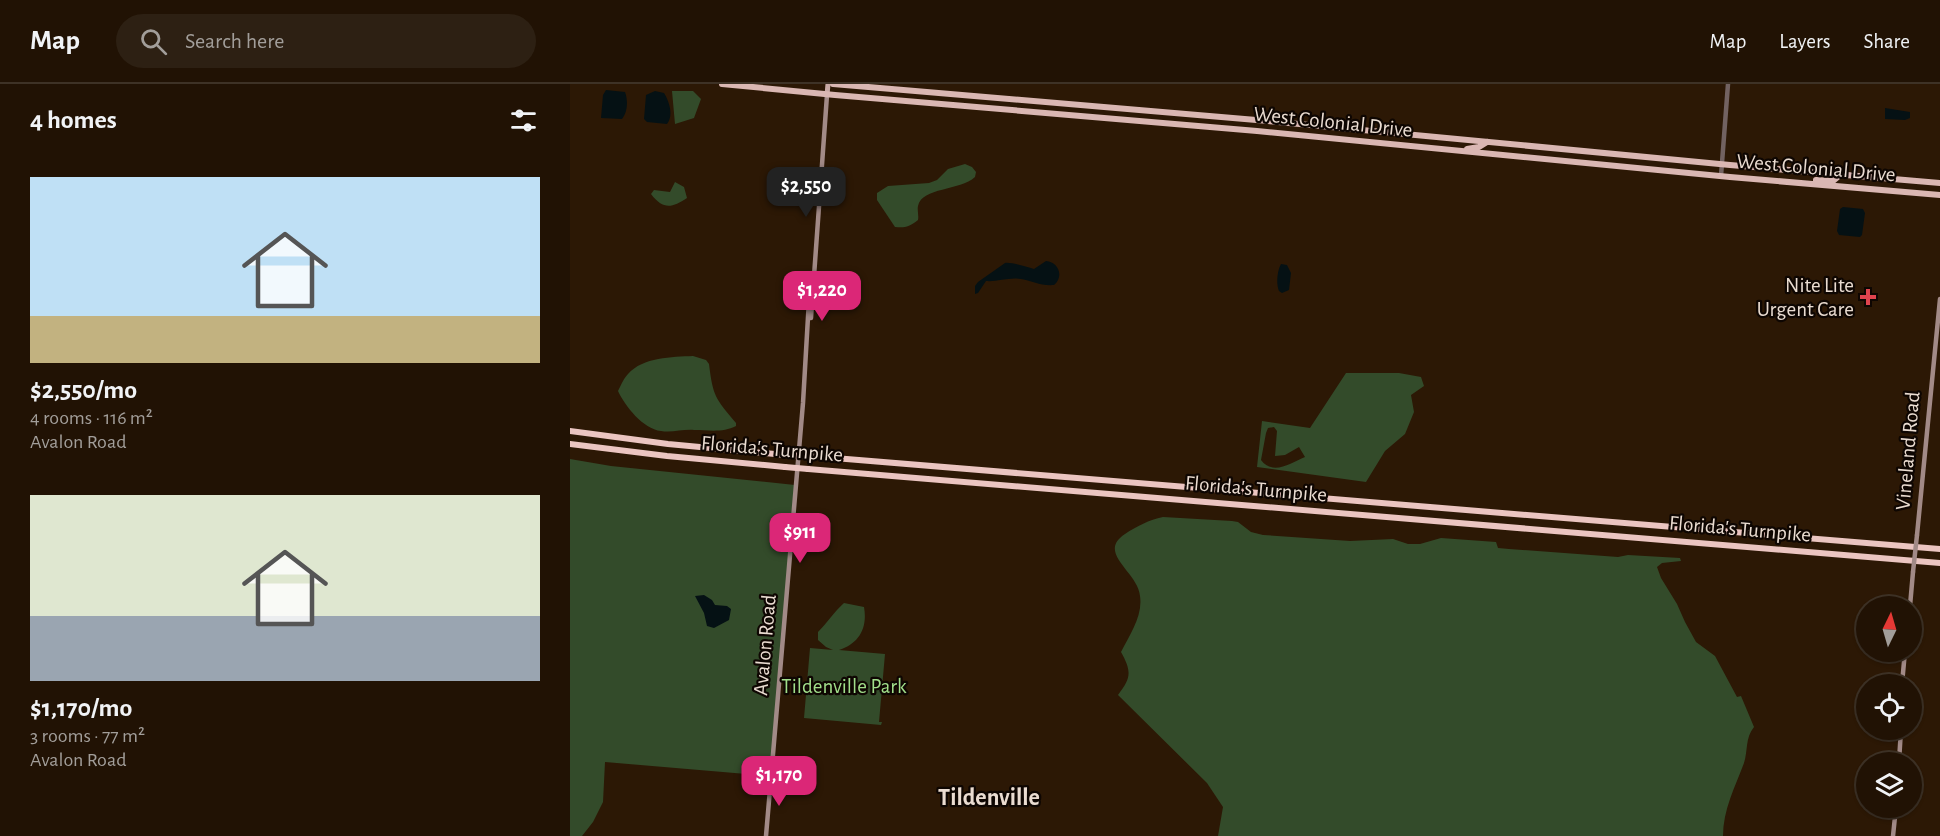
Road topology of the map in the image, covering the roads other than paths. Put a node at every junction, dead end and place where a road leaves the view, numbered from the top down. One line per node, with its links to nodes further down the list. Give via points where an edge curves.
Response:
1 (722, 84): 5 (highway, West Colonial Drive)
2 (828, 84): 5 (main road, Avalon Road)
3 (833, 84): 6 (highway, West Colonial Drive)
4 (1728, 84): 20 (street)
5 (827, 95): 8 (highway, West Colonial Drive); 35 (main road, Avalon Road)
6 (1047, 101): 7 (highway, West Colonial Drive); 8 (highway, via 1036,108)
7 (1064, 103): 9 (highway, via 1049,106); 10 (highway, West Colonial Drive)
8 (1007, 109): 9 (highway, West Colonial Drive)
9 (1043, 112): 12 (highway, West Colonial Drive)
10 (1268, 121): 11 (highway, West Colonial Drive); 12 (highway)
11 (1332, 127): 13 (highway, via 1298,128); 14 (highway, West Colonial Drive)
12 (1257, 131): 13 (highway, West Colonial Drive)
13 (1291, 134): 16 (highway, West Colonial Drive)
14 (1487, 142): 15 (highway, West Colonial Drive); 16 (highway)
15 (1514, 144): 17 (highway, via 1492,146); 18 (highway, West Colonial Drive)
16 (1454, 150): 17 (highway, West Colonial Drive)
17 (1484, 153): 19 (highway, West Colonial Drive)
18 (1639, 157): 19 (highway); 20 (highway, West Colonial Drive)
19 (1612, 165): 22 (highway, West Colonial Drive)
20 (1722, 165): 21 (highway, West Colonial Drive); 22 (street)
21 (1840, 175): 23 (highway, West Colonial Drive); 24 (highway, via 1833,181)
22 (1720, 176): 24 (highway, West Colonial Drive)
23 (1877, 179): 25 (highway, West Colonial Drive); 26 (highway, via 1843,180)
24 (1800, 182): 26 (highway, West Colonial Drive)
25 (1940, 183)
26 (1834, 186): 27 (highway, West Colonial Drive)
27 (1940, 195)
28 (1940, 299): 33 (main road, Vineland Road, bridge)
29 (570, 431): 31 (highway, Florida's Turnpike, bridge, via 785,455)
30 (570, 444): 32 (highway, Florida's Turnpike, bridge, via 808,469)
31 (1940, 549)
32 (1940, 562)
33 (1911, 596)
34 (1895, 818): 36 (main road)
35 (766, 836)
36 (1893, 836)

